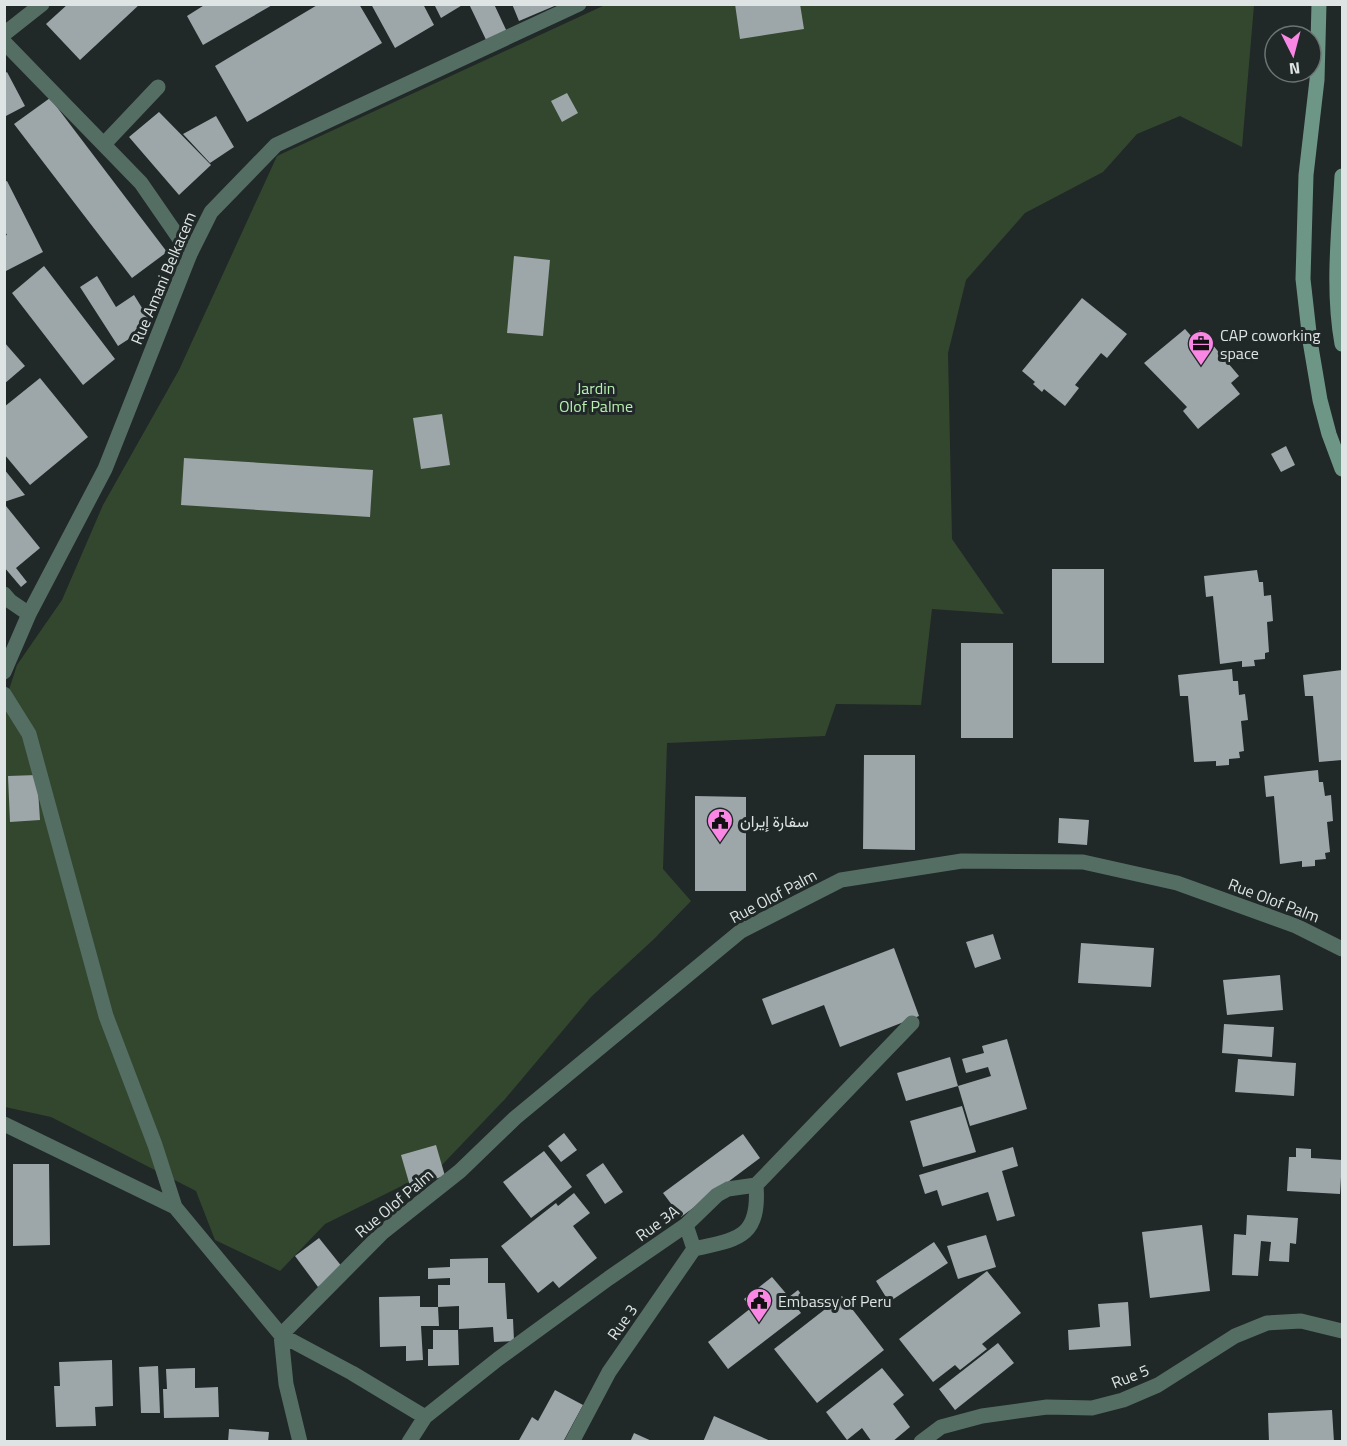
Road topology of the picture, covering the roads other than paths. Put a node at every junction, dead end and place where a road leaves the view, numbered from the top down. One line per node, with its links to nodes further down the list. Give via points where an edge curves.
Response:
1 (42, 4): 4 (street)
2 (579, 4): 9 (street, Rue Amani Belkacem, via 276,145 211,212)
3 (1319, 4): 11 (main road, via 1317,80 1305,175 1303,279 1320,400)
4 (4, 34)
5 (4, 42): 7 (street)
6 (158, 87): 7 (street)
7 (105, 143): 9 (street, via 141,183)
8 (1342, 176): 10 (main road, via 1336,270)
9 (190, 254): 13 (street, Rue Amani Belkacem, via 105,469)
10 (1342, 345)
11 (1342, 469)
12 (4, 594): 13 (street)
13 (28, 614): 14 (street, Rue Amani Belkacem)
14 (4, 672)
15 (4, 694): 20 (street, via 29,734 106,1016)
16 (1342, 949): 24 (street, Rue Olof Palm, via 1296,926 1177,883 1083,862 962,861 841,880 741,931 704,961 515,1118 460,1171 383,1232)
17 (912, 1023): 19 (street)
18 (4, 1124): 20 (street)
19 (756, 1185): 21 (street, Rue 3A, via 728,1189 717,1195); 22 (street, via 755,1219 748,1228 737,1238)
20 (175, 1207): 24 (street)
21 (686, 1225): 22 (street); 25 (street, Rue 3A)
22 (694, 1249): 28 (street, Rue 3, via 609,1372)
23 (1342, 1331): 29 (street, Rue 5, via 1301,1321 1267,1323 1235,1336 1158,1385 1123,1400 1092,1408 1047,1407 982,1416 941,1427)
24 (281, 1335): 25 (street); 26 (street, via 286,1384)
25 (425, 1417): 27 (street, Rue 3A)
26 (300, 1442)
27 (409, 1442)
28 (572, 1442)
29 (921, 1442)

